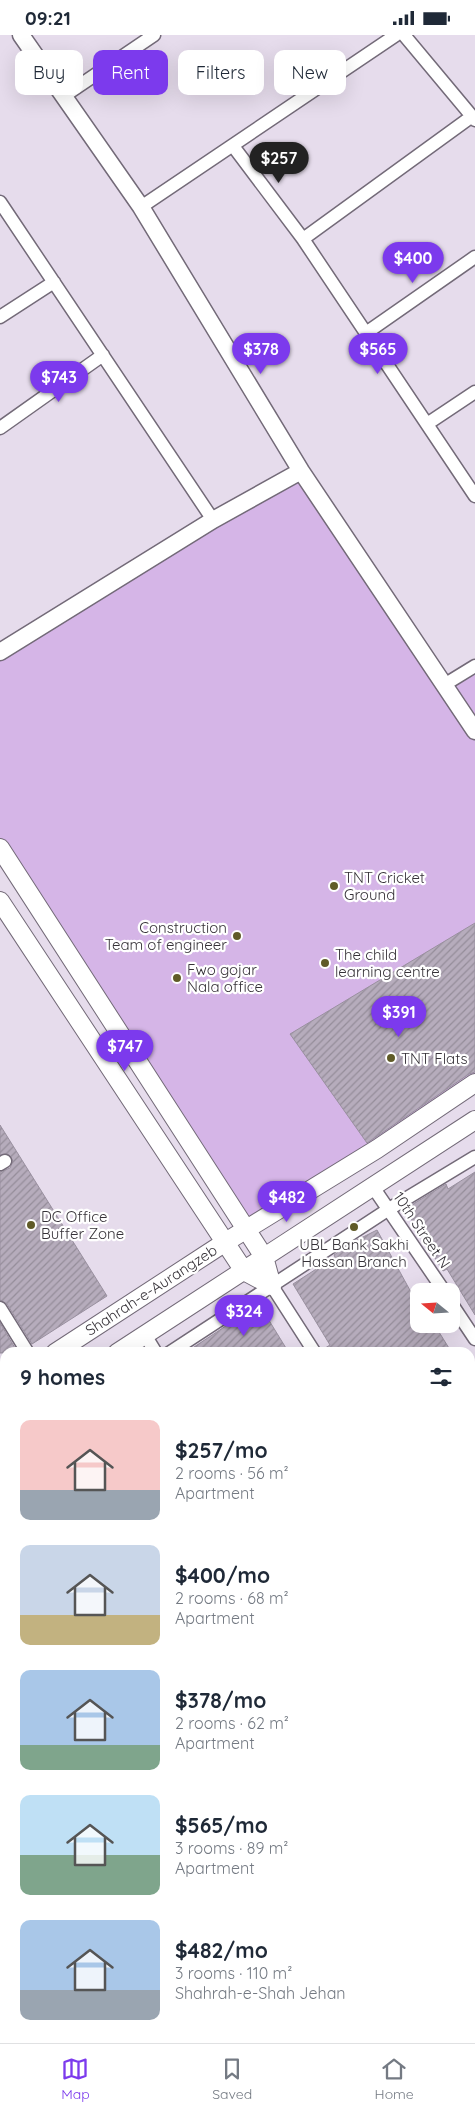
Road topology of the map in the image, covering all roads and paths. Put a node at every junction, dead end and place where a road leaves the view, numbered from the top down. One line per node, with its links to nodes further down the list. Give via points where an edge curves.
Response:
1 (21, 35): 5 (street)
2 (154, 35): 5 (street)
3 (396, 35): 7 (street)
4 (404, 35): 6 (street)
5 (64, 96): 8 (street)
6 (473, 119): 10 (street)
7 (234, 146): 8 (street); 10 (street)
8 (141, 207): 19 (street)
9 (2, 208): 12 (street)
10 (304, 239): 14 (street)
11 (475, 257): 14 (street)
12 (54, 282): 13 (street); 15 (street)
13 (0, 317)
14 (366, 333): 17 (street)
15 (103, 355): 18 (street); 21 (street)
16 (475, 392): 17 (street)
17 (427, 424): 20 (street)
18 (0, 427)
19 (301, 471): 21 (street); 24 (street)
20 (475, 496)
21 (213, 520): 22 (street)
22 (0, 651)
23 (475, 666): 24 (street)
24 (444, 685): 25 (street)
25 (475, 731)
26 (0, 848): 27 (main road)
27 (5, 867): 34 (main road)
28 (0, 901): 35 (main road)
29 (475, 1083): 34 (main road, Shahrah-e-Aurangzeb)
30 (475, 1120): 32 (main road)
31 (475, 1157): 33 (street)
32 (373, 1187): 33 (street, 10th Street N); 36 (main road)
33 (389, 1209): 38 (street, 10th Street N); 39 (street)
34 (247, 1229): 35 (main road, Shahrah-e-Aurangzeb); 36 (main road)
35 (224, 1243): 37 (main road); 45 (main road, Shahrah-e-Aurangzeb)
36 (264, 1257): 37 (main road); 39 (main road)
37 (244, 1271): 39 (main road); 42 (main road)
38 (439, 1283)
39 (272, 1286): 48 (street); 49 (street)
40 (0, 1308): 44 (street)
41 (460, 1316): 43 (street)
42 (145, 1335): 46 (main road); 47 (street)
43 (475, 1339)
44 (24, 1347)
45 (64, 1347)
46 (126, 1347)
47 (152, 1347)
48 (177, 1347)
49 (312, 1347)

